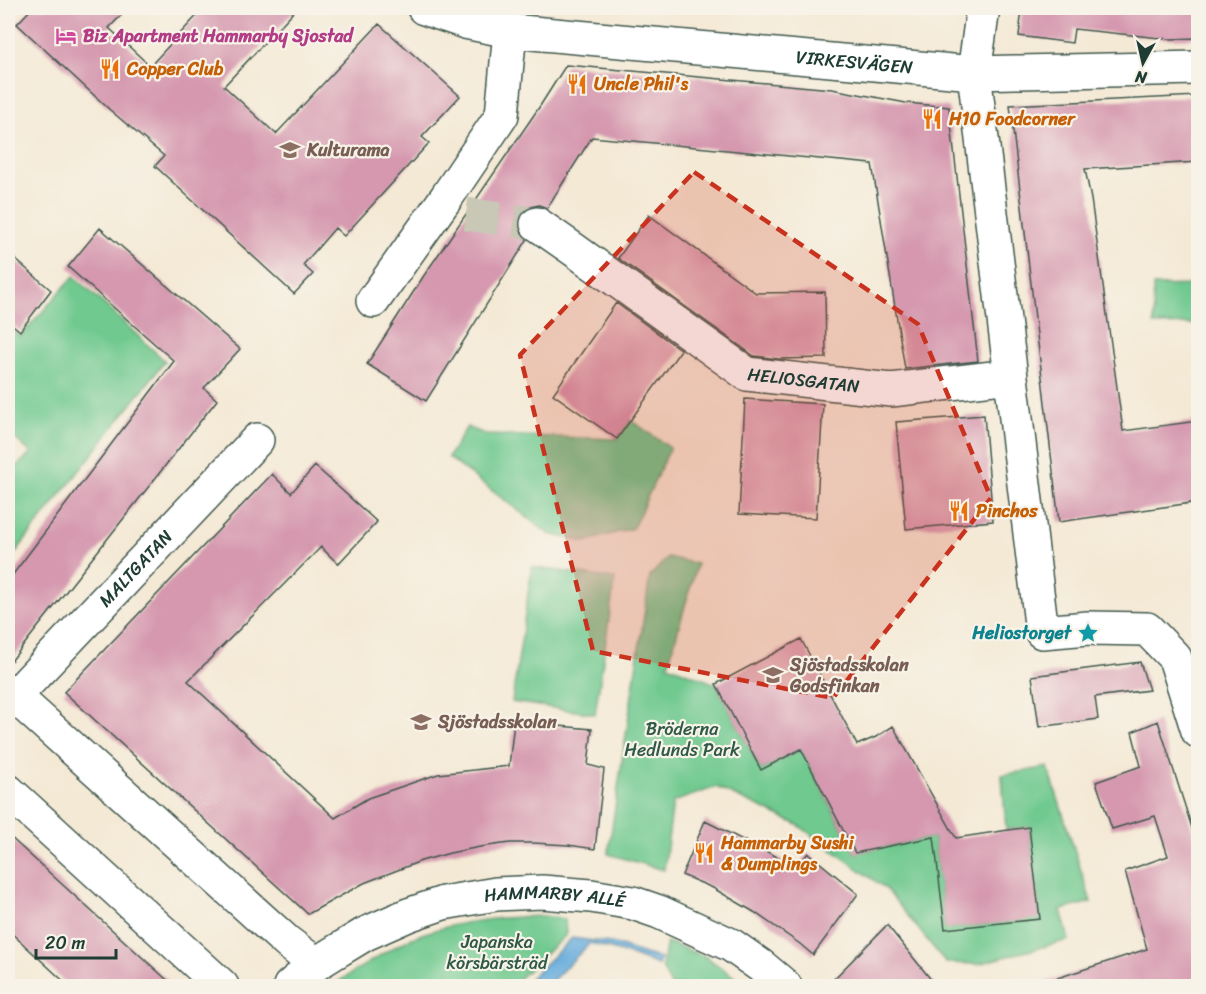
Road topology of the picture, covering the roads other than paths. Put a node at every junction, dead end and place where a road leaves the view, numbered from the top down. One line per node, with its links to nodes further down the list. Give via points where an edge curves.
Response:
1 (424, 8): 3 (street, VIRKESVÄGEN)
2 (983, 8): 5 (street)
3 (510, 31): 5 (street, VIRKESVÄGEN); 7 (street, via 502,115 456,206)
4 (1198, 68): 5 (street, VIRKESVÄGEN)
5 (974, 73): 8 (street)
6 (537, 224): 8 (street, HELIOSGATAN, via 747,374 891,390)
7 (373, 302)
8 (1010, 376): 11 (street, via 1042,632 1147,629 1175,658)
9 (256, 440): 10 (street, MALTGATAN)
10 (11, 694): 13 (street)
11 (1198, 731)
12 (8, 791): 14 (street)
13 (316, 964): 15 (street, HAMMARBY ALLÉ); 16 (street, HAMMARBY ALLÉ, via 365,934 443,903 496,894 542,892 633,903 659,912 731,945)
14 (222, 987)
15 (290, 987)
16 (785, 987)

